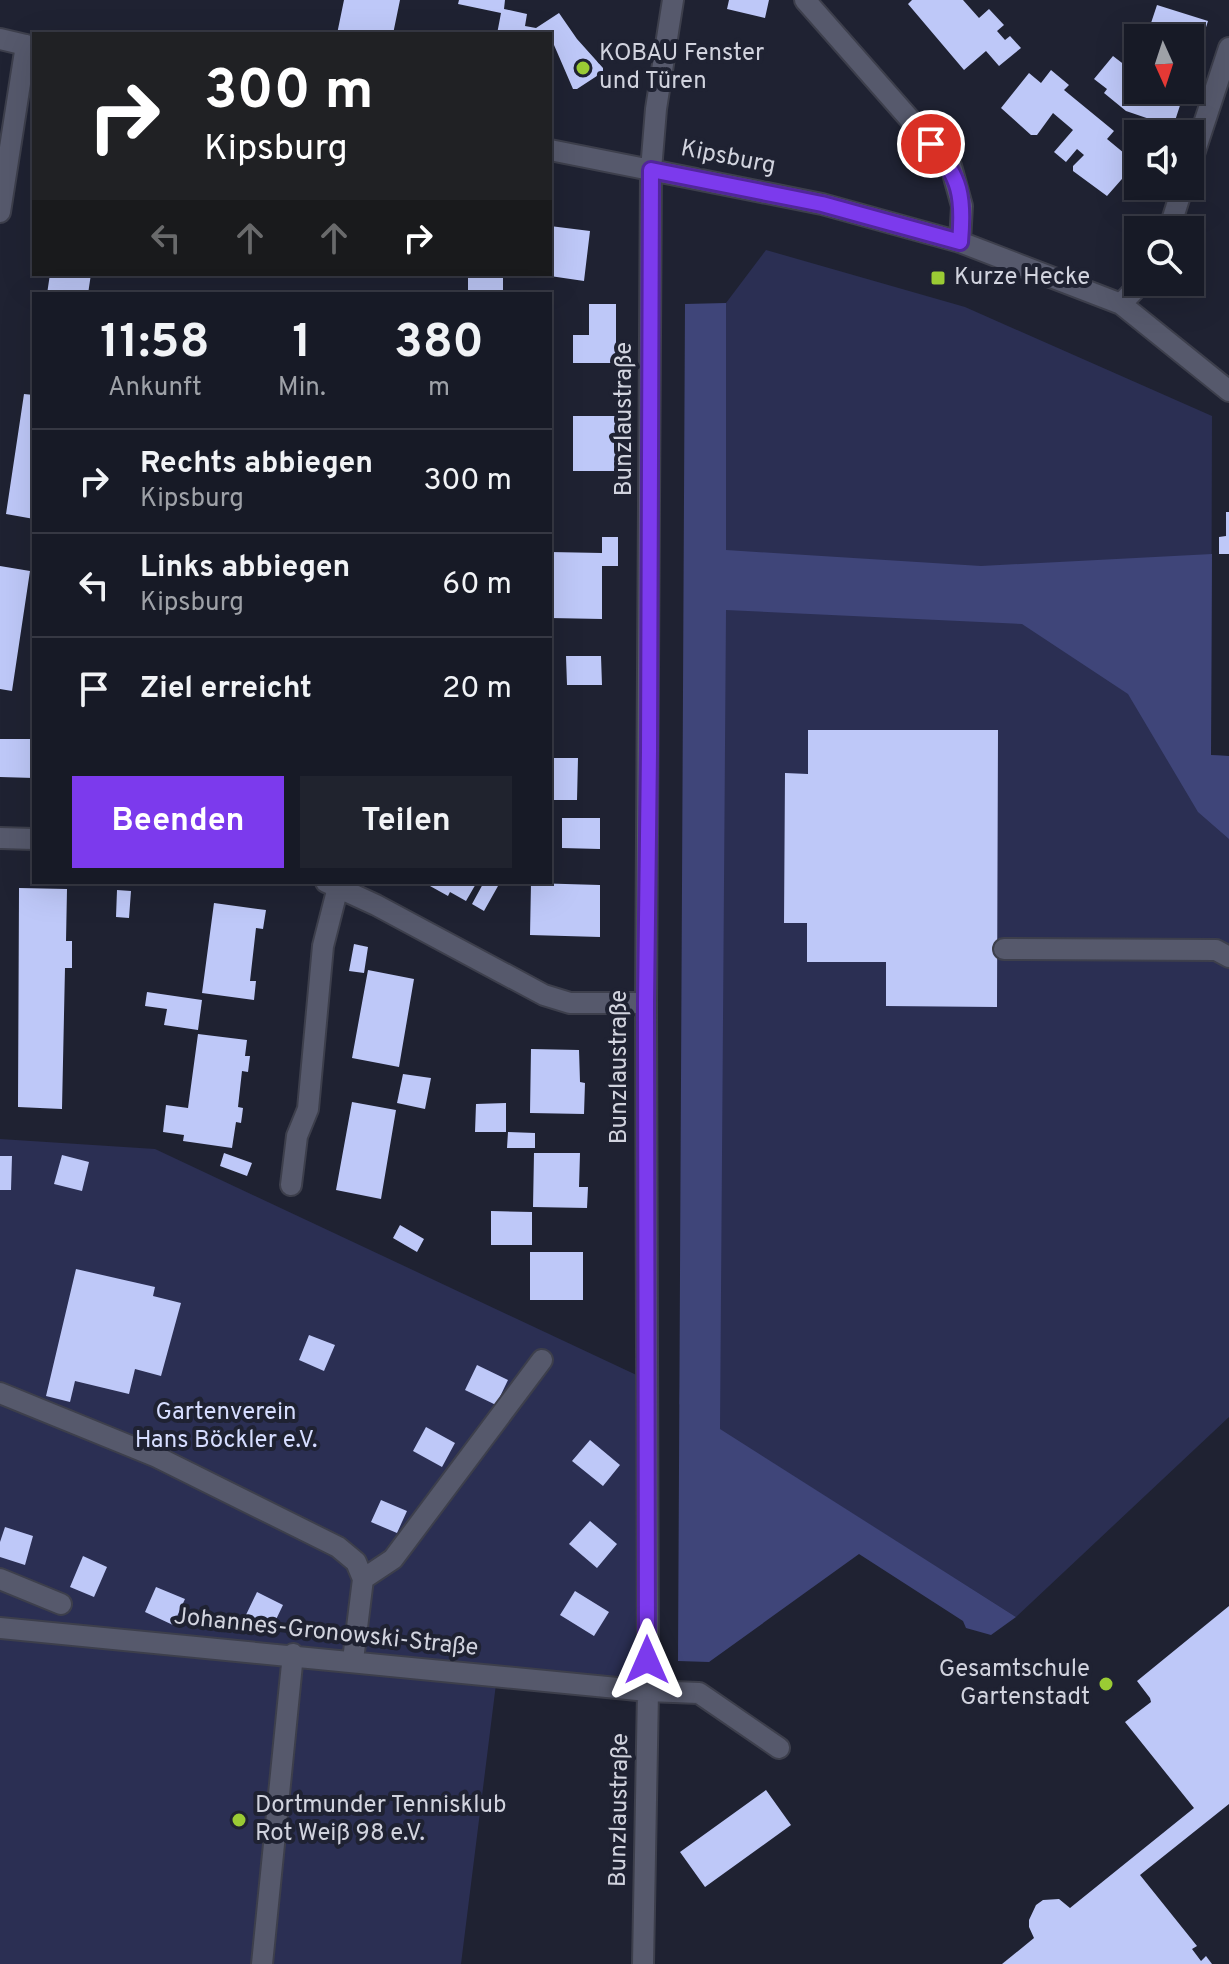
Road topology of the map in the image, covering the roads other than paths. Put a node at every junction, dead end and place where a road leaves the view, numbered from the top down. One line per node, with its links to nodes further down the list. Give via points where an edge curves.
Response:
1 (673, 0): 8 (street, Kipsburg)
2 (805, 0): 10 (street, via 951,166 962,206)
3 (0, 39): 4 (street)
4 (30, 46): 9 (street)
5 (1229, 48): 6 (street)
6 (1204, 124)
7 (552, 150): 8 (street)
8 (651, 170): 10 (street, Kipsburg, via 822,204); 19 (street, Bunzlaustraße)
9 (0, 212)
10 (960, 242): 12 (street, Kipsburg)
11 (1129, 296): 12 (street)
12 (1121, 304): 13 (street, Kipsburg)
13 (1229, 391)
14 (0, 838): 15 (street)
15 (32, 839)
16 (332, 884): 19 (street, via 544,995 570,1003); 20 (street, via 308,1109 297,1136)
17 (1004, 949): 18 (street, via 1216,950)
18 (1229, 957)
19 (646, 1003): 29 (street, Bunzlaustraße)
20 (291, 1185)
21 (542, 1360): 24 (street, via 393,1559)
22 (0, 1393): 24 (street, via 145,1452 338,1547 356,1562)
23 (0, 1579): 25 (street)
24 (363, 1579): 28 (street)
25 (61, 1604)
26 (0, 1628): 27 (street, Johannes-Gronowski-Straße)
27 (293, 1654): 28 (street, Johannes-Gronowski-Straße); 31 (street)
28 (353, 1660): 29 (street, Johannes-Gronowski-Straße)
29 (648, 1691): 30 (street, Johannes-Gronowski-Straße, via 699,1693); 32 (street, Bunzlaustraße)
30 (779, 1748)
31 (262, 1964)
32 (643, 1964)

